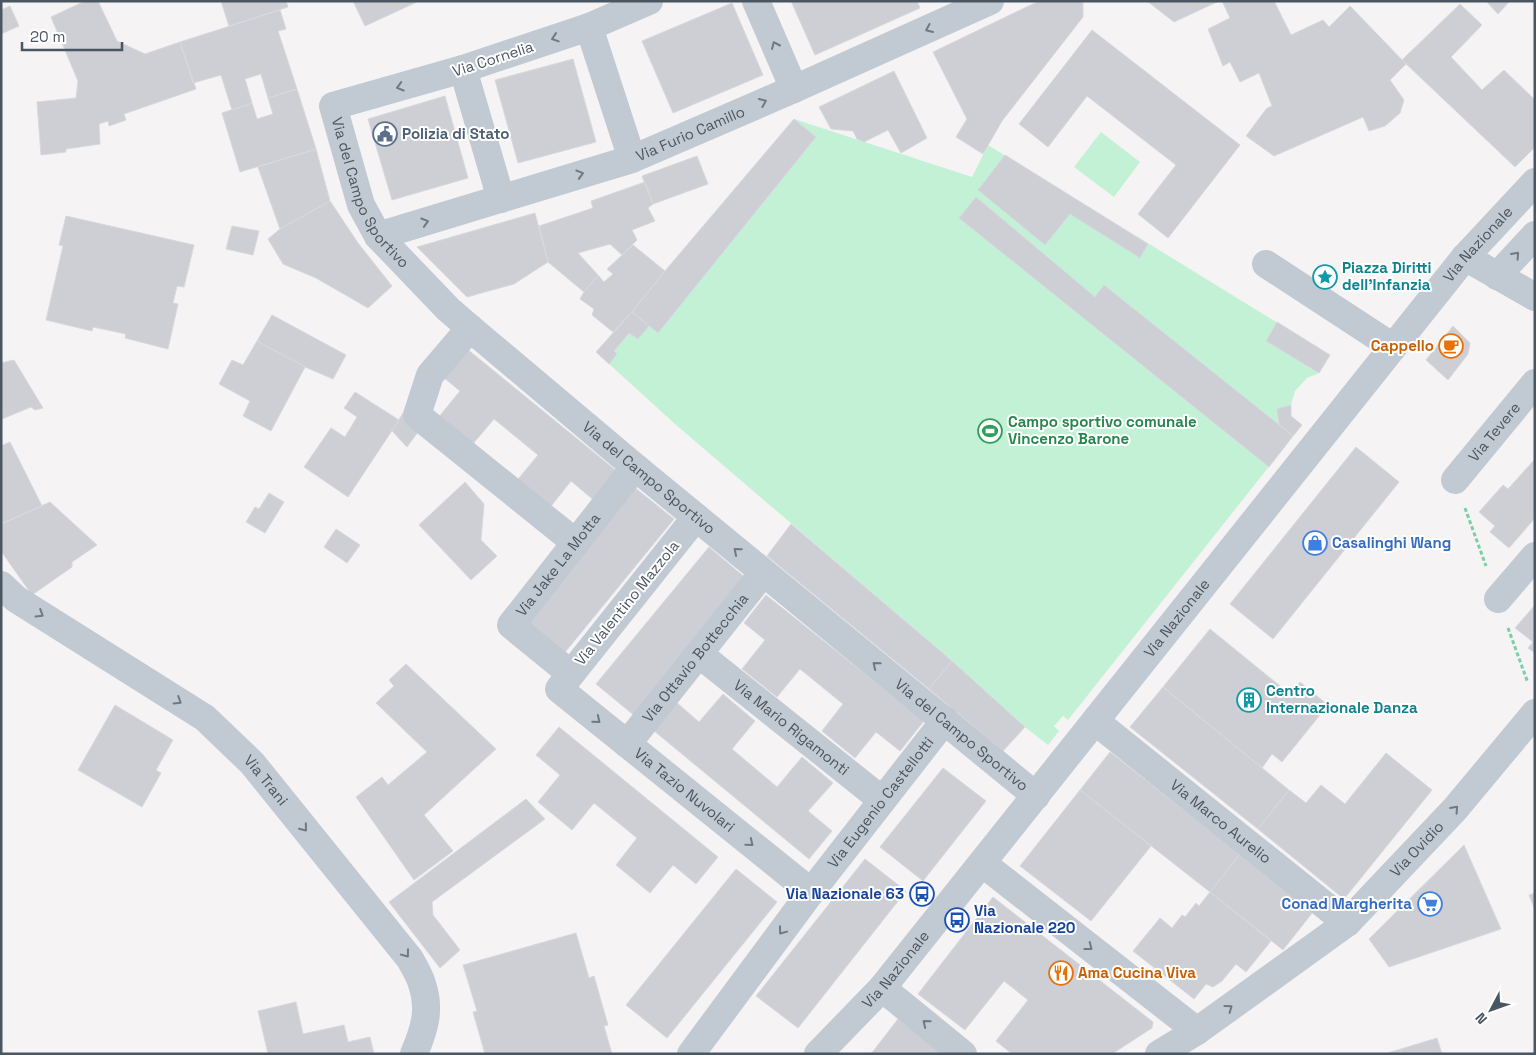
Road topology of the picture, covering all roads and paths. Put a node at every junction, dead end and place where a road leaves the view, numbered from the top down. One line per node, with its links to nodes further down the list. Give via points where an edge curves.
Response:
1 (649, 1): 5 (street, Via Cornelia)
2 (756, 1): 7 (street, one-way to 2)
3 (990, 1): 4 (street, Via Furio Camillo)
4 (952, 9): 7 (street, Via Furio Camillo, one-way to 7)
5 (589, 27): 6 (street, Via Cornelia, one-way to 6); 9 (street)
6 (463, 69): 8 (street, Via Cornelia, one-way to 8); 11 (street)
7 (794, 88): 9 (street, Via Furio Camillo, one-way to 7)
8 (333, 106): 13 (street, Via del Campo Sportivo, via 362,205)
9 (632, 158): 11 (street, Via Furio Camillo, one-way to 9)
10 (1535, 182): 14 (street, Via Nazionale)
11 (501, 198): 13 (street, Via Furio Camillo, one-way to 11)
12 (1535, 235): 16 (street, one-way to 12)
13 (378, 236): 18 (street, Via del Campo Sportivo)
14 (1465, 257): 16 (street); 19 (street, Via Nazionale)
15 (1266, 264): 19 (street)
16 (1497, 276): 17 (street)
17 (1535, 297)
18 (470, 328): 21 (street, Via del Campo Sportivo); 24 (street, via 430,375 417,414)
19 (1393, 347): 33 (street, Via Nazionale)
20 (1535, 383): 22 (street, Via Tevere)
21 (635, 467): 23 (street, Via del Campo Sportivo); 24 (street, Via Jake La Motta)
22 (1455, 480)
23 (696, 517): 26 (street, Via del Campo Sportivo, one-way to 23); 30 (street, Via Valentino Mazzola)
24 (576, 543): 30 (street, Via Jake La Motta, via 511,625)
25 (1535, 556): 28 (street)
26 (764, 573): 29 (street, Via Ottavio Bottecchia); 32 (street, Via del Campo Sportivo, one-way to 26)
27 (1, 586): 42 (street, Via Trani, one-way to 42, via 16,599 205,718 252,763 410,959 422,984 427,1008 424,1031)
28 (1498, 599)
29 (699, 654): 34 (street, Via Ottavio Bottecchia); 36 (street, Via Mario Rigamonti)
30 (565, 682): 34 (street, Via Tazio Nuvolari, one-way to 34)
31 (1535, 713): 39 (street, Via Ovidio, one-way to 31, via 1455,809)
32 (945, 720): 35 (street, Via del Campo Sportivo); 36 (street, Via Eugenio Castellotti)
33 (1095, 721): 35 (street, Via Nazionale); 39 (street, Via Marco Aurelio)
34 (627, 744): 38 (street, Via Tazio Nuvolari, one-way to 38)
35 (1036, 796): 37 (street, Via Nazionale)
36 (882, 800): 38 (street, Via Eugenio Castellotti)
37 (982, 863): 40 (street, Via Nazionale); 41 (street, one-way to 41)
38 (812, 892): 43 (street, Via Eugenio Castellotti, one-way to 43)
39 (1347, 922): 41 (street, Via Ovidio, one-way to 39)
40 (882, 988): 44 (street, Via Nazionale); 45 (street, one-way to 40)
41 (1197, 1030): 46 (street, Via Ovidio)
42 (414, 1054)
43 (691, 1054)
44 (818, 1054)
45 (964, 1054)
46 (1159, 1054)

